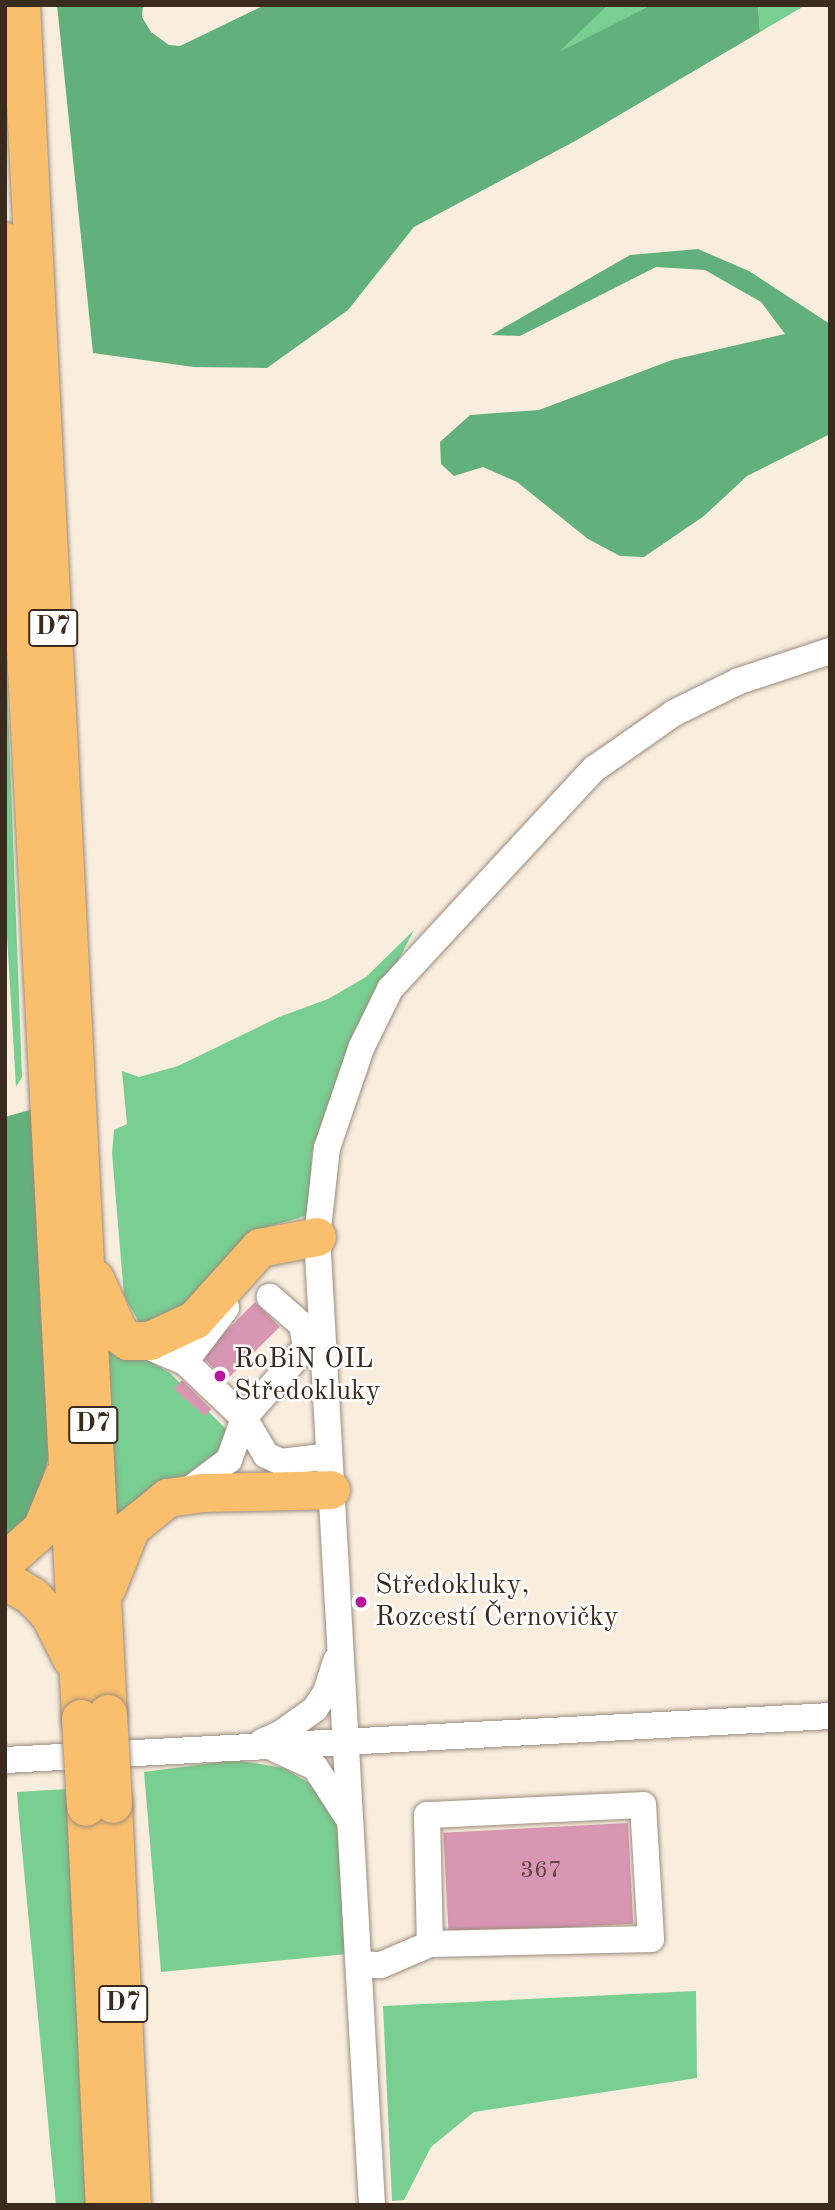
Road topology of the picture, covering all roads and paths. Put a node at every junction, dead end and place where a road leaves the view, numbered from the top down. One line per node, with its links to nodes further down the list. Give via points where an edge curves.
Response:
1 (20, 5): 5 (highway, D7)
2 (5, 242): 10 (highway, D7)
3 (830, 651): 4 (street, via 739,681 633,738 594,769 430,941 390,989 362,1046)
4 (301, 1239): 7 (highway, via 251,1255 195,1320 162,1339); 8 (street, via 264,1258); 11 (street)
5 (84, 1250): 7 (highway, via 111,1320 120,1335); 15 (highway, D7)
6 (270, 1297): 9 (street, via 302,1325 306,1347)
7 (138, 1342): 8 (street)
8 (185, 1362): 9 (street)
9 (244, 1418): 11 (street, via 256,1444 281,1462); 12 (street, via 229,1460)
10 (68, 1464): 13 (highway, via 42,1529); 17 (highway, D7)
11 (330, 1473): 12 (highway); 16 (street)
12 (184, 1494): 15 (highway, via 155,1504 131,1528)
13 (5, 1562)
14 (5, 1580): 17 (highway, via 33,1597 50,1615)
15 (102, 1600): 18 (highway, D7)
16 (340, 1642): 20 (street, via 326,1692 315,1709 280,1734); 21 (street)
17 (79, 1672): 18 (highway, D7)
18 (95, 1716): 23 (highway, D7, bridge)
19 (830, 1716): 21 (street)
20 (255, 1744): 21 (street); 22 (street); 24 (street, via 298,1756 316,1767 341,1802)
21 (345, 1744): 24 (street)
22 (5, 1760)
23 (99, 1805): 27 (highway, D7); 28 (highway, D7)
24 (350, 1826): 26 (street)
25 (430, 1944): 25 (street, via 651,1938 643,1805 427,1815); 26 (street, via 382,1965)
26 (359, 1965): 29 (street)
27 (105, 2205)
28 (132, 2205)
29 (372, 2205)

